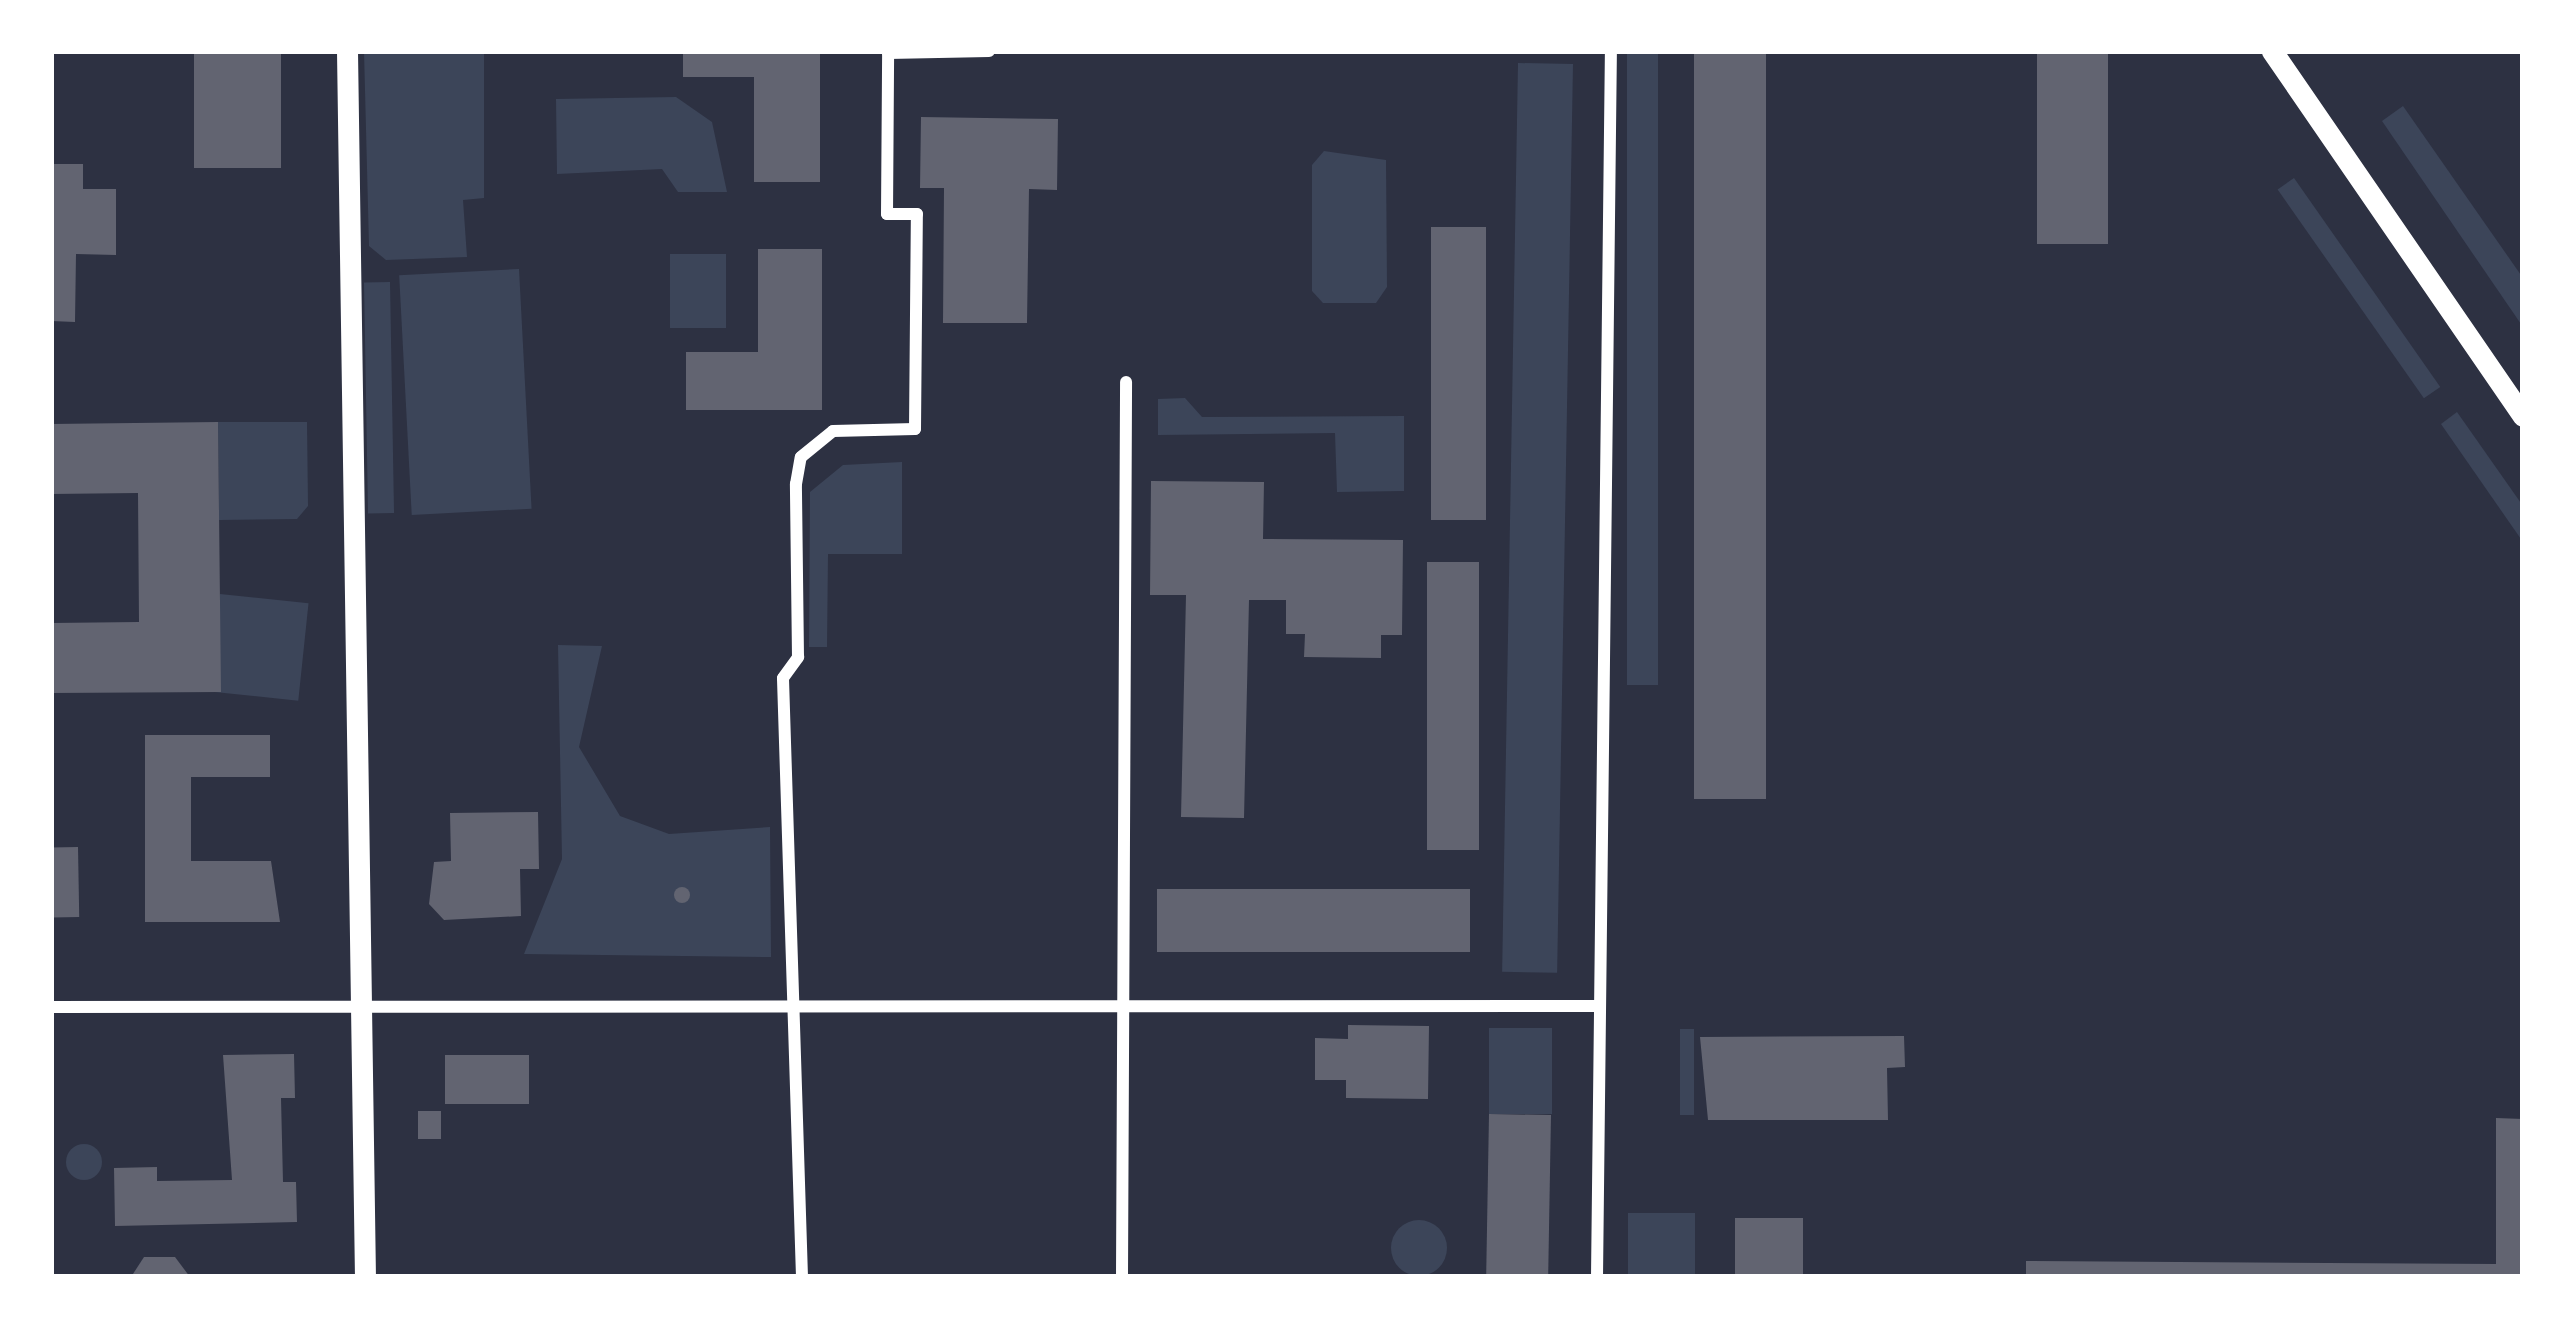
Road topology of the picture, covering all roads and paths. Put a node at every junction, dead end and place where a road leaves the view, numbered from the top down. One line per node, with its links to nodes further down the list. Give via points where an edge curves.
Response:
1 (347, 51): 9 (street)
2 (989, 51): 7 (street, via 888,53 887,214 917,214 915,429 833,430 801,457 798,657 783,678)
3 (1611, 51): 10 (street)
4 (2272, 51): 6 (street)
5 (1126, 382): 8 (street)
6 (2523, 416)
7 (791, 1004): 8 (street); 9 (street); 13 (street)
8 (1122, 1004): 10 (street); 14 (street)
9 (361, 1005): 11 (street); 12 (street)
10 (1597, 1006): 15 (street)
11 (51, 1007)
12 (365, 1277)
13 (802, 1277)
14 (1122, 1277)
15 (1597, 1277)

